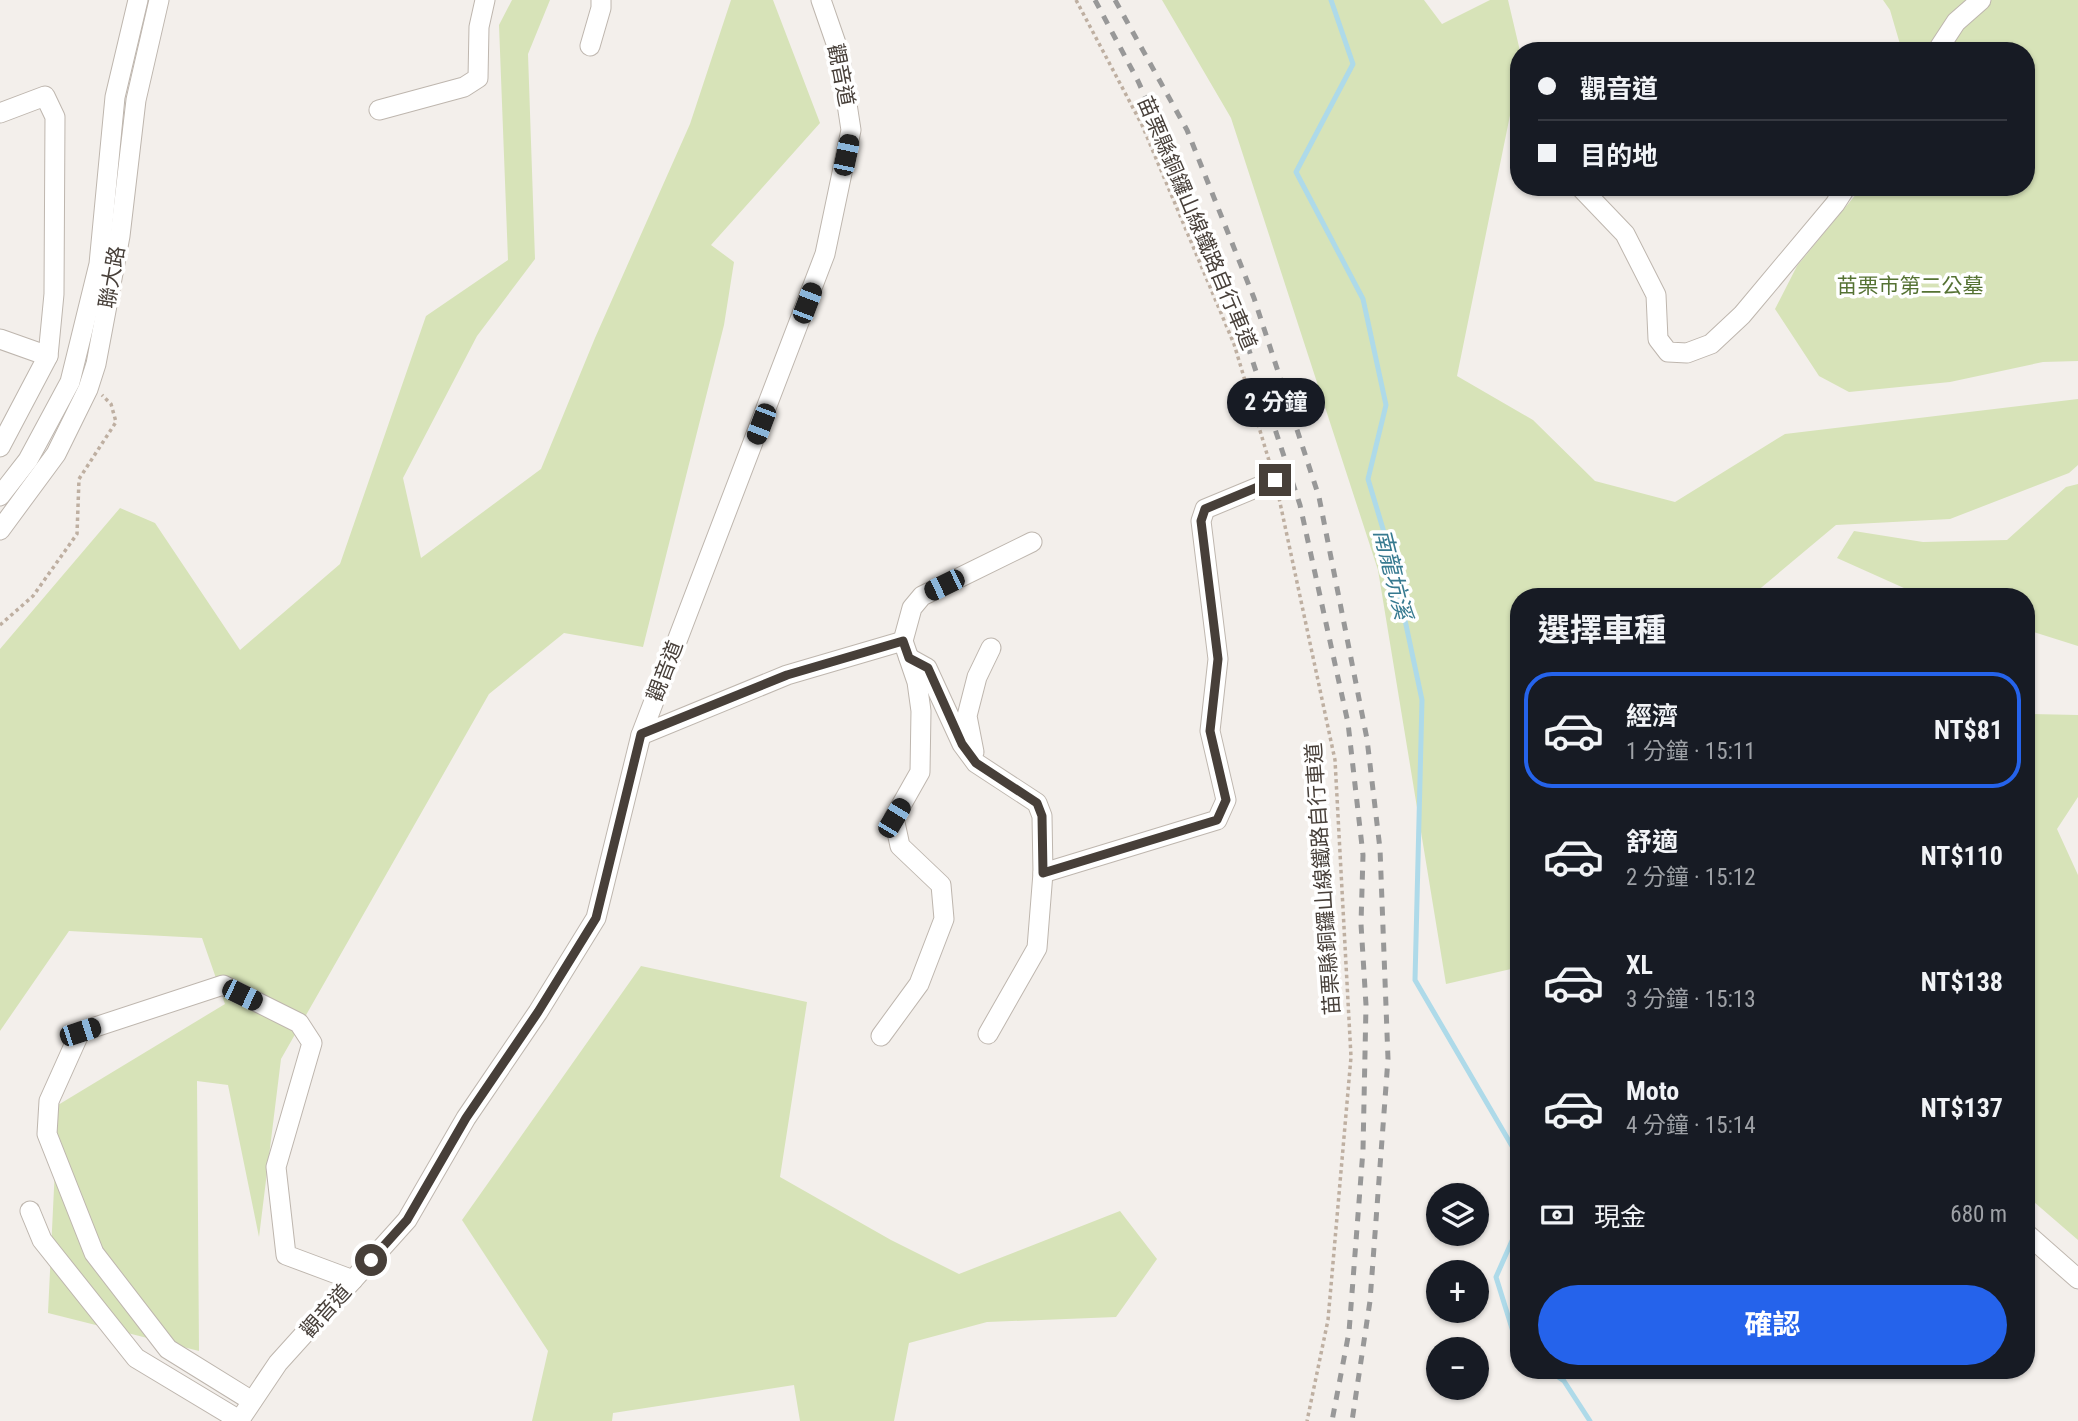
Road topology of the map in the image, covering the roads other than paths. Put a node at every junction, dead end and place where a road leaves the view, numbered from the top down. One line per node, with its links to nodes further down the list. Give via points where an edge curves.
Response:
1 (138, 0): 9 (street, 聯大路)
2 (159, 0): 10 (street, 聯大路)
3 (485, 0): 11 (street, via 479,27 478,78 464,87)
4 (601, 0): 8 (street)
5 (821, 0): 26 (street, 觀音道, via 839,52 851,130 825,254)
6 (1980, 0): 7 (street)
7 (1943, 42)
8 (590, 46)
9 (115, 97): 10 (street); 17 (street, 聯大路, via 99,264)
10 (136, 100): 18 (street, 聯大路, via 120,236)
11 (379, 110)
12 (0, 113): 16 (street, via 45,96 55,117 54,294)
13 (1589, 196): 14 (street, via 1625,234 1656,295 1658,339 1668,352 1687,353 1711,344 1742,315)
14 (1840, 196)
15 (0, 339): 16 (street)
16 (48, 356): 19 (street)
17 (70, 382): 18 (street); 21 (street, 聯大路, via 28,460)
18 (88, 390): 22 (street, 聯大路, via 56,454)
19 (0, 447)
20 (1275, 480): 28 (street, via 1205,509 1201,521 1218,659 1210,731 1226,800 1217,820)
21 (0, 496)
22 (0, 530)
23 (1032, 542): 25 (street, via 922,596 912,608)
24 (992, 648): 27 (street, via 977,677 967,716)
25 (906, 649): 26 (street, via 787,675); 27 (street, via 928,668 962,744); 30 (street, via 921,710 919,772 894,818 900,846 941,885 944,919 919,984)
26 (641, 734): 34 (street, 觀音道, via 596,918 466,1118 407,1220)
27 (976, 763): 28 (street, via 1037,803 1042,816)
28 (1043, 873): 29 (street, via 1037,948)
29 (988, 1034)
30 (881, 1036)
31 (30, 1211): 36 (street, via 42,1240 136,1358)
32 (2035, 1241): 33 (street)
33 (2078, 1279)
34 (353, 1280): 35 (street, 觀音道, via 278,1363); 35 (street, via 286,1255 276,1167 312,1043 299,1023 223,985 80,1032 49,1101 47,1134 94,1253 169,1349)
35 (252, 1401): 36 (street, 觀音道)
36 (239, 1420)

